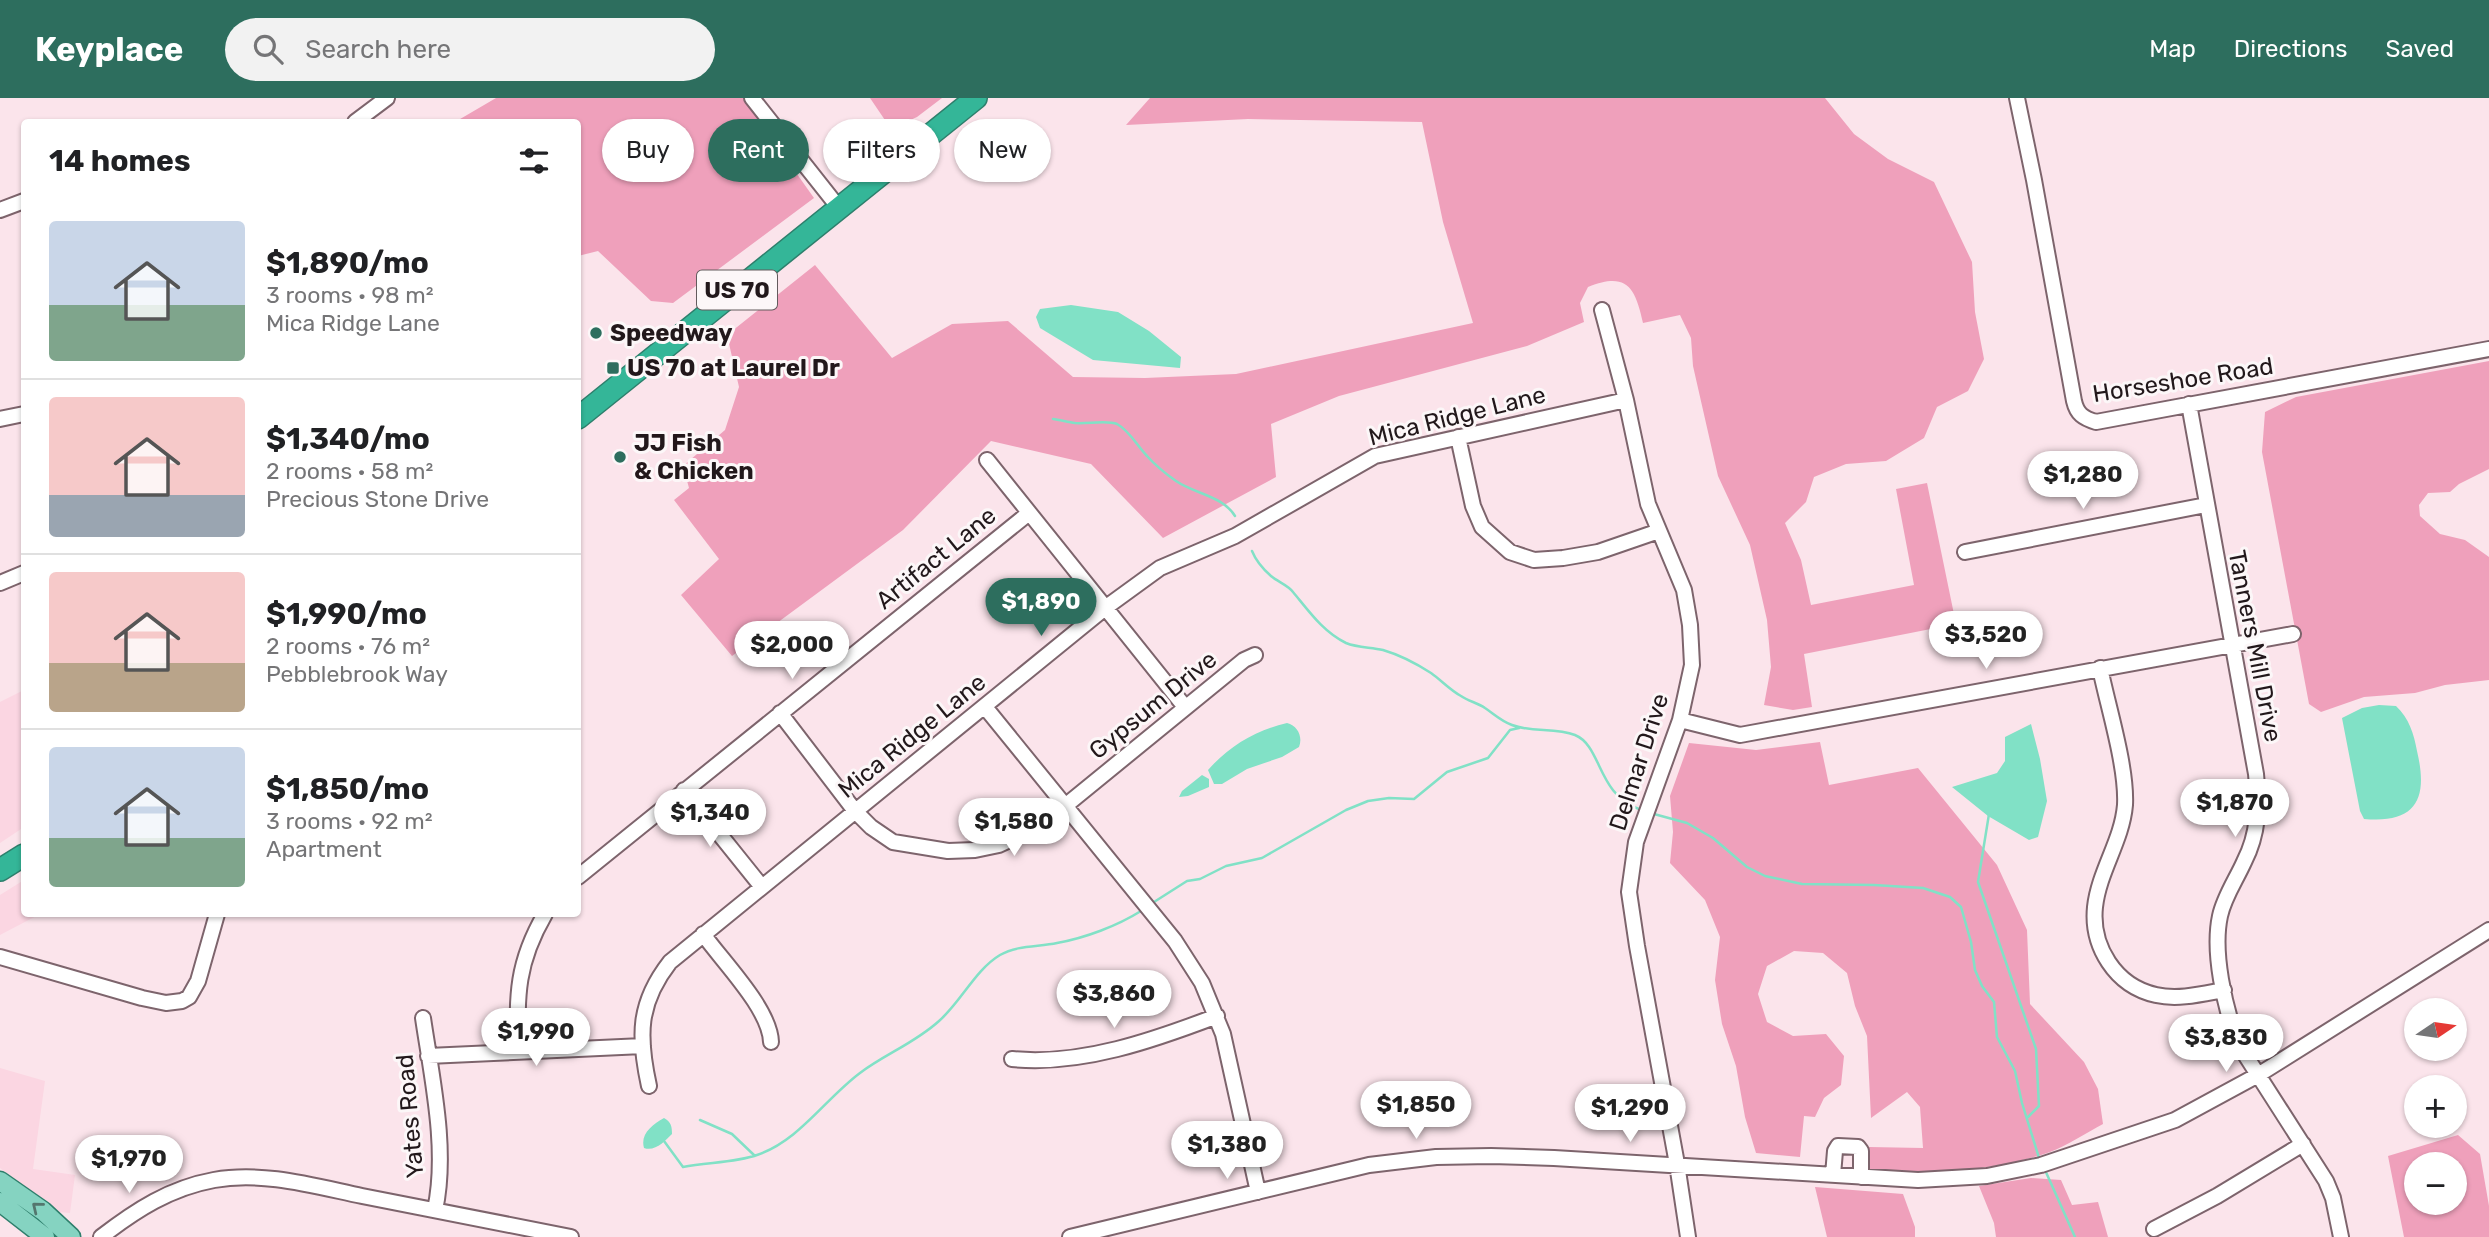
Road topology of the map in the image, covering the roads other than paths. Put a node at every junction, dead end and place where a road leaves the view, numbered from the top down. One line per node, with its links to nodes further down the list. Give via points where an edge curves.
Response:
1 (387, 98): 5 (street)
2 (752, 98): 7 (street)
3 (976, 98): 7 (highway, US 70)
4 (2017, 98): 12 (street, Horseshoe Road, via 2079,415 2096,422)
5 (359, 119)
6 (21, 202): 8 (street)
7 (839, 208): 14 (highway, US 70)
8 (0, 211)
9 (1602, 310): 11 (street, Delmar Drive)
10 (2489, 349): 12 (street, Horseshoe Road)
11 (1626, 400): 16 (street, Mica Ridge Lane); 20 (street, Delmar Drive, via 1648,504)
12 (2189, 404): 18 (street, Tanners Mill Drive)
13 (21, 415): 15 (street)
14 (581, 416)
15 (0, 419)
16 (1458, 437): 20 (street, via 1477,517 1510,552 1534,560 1563,558 1598,552); 24 (street, Mica Ridge Lane, via 1375,456 1235,536 1160,568)
17 (987, 460): 19 (street)
18 (2206, 505): 21 (street); 26 (street, Tanners Mill Drive)
19 (1029, 513): 24 (street); 31 (street, Artifact Lane)
20 (1659, 531): 32 (street, Delmar Drive, via 1684,590 1690,625 1692,665)
21 (1965, 552)
22 (21, 574): 23 (street)
23 (0, 583)
24 (1105, 608): 29 (street, Mica Ridge Lane); 30 (street)
25 (2293, 634): 26 (street)
26 (2232, 645): 28 (street); 45 (street, Tanners Mill Drive, via 2258,801 2253,842 2220,915 2218,947)
27 (1255, 655): 30 (street, Gypsum Drive)
28 (2100, 668): 32 (street, via 1740,735); 45 (street, via 2124,778 2125,804 2121,832 2095,906 2095,932 2102,952 2122,978 2157,996)
29 (985, 707): 34 (street); 35 (street, Mica Ridge Lane)
30 (1185, 707): 34 (street, Gypsum Drive)
31 (780, 713): 33 (street, Artifact Lane); 35 (street, Gypsum Drive)
32 (1680, 720): 56 (street, Delmar Drive, via 1636,842 1629,892)
33 (684, 790): 38 (street, Artifact Lane); 39 (street)
34 (1066, 806): 35 (street, Gypsum Drive, via 1043,824 999,845 948,851 893,842); 46 (street, via 1175,941)
35 (855, 811): 39 (street, Mica Ridge Lane)
36 (21, 857): 37 (highway)
37 (0, 870)
38 (581, 875)
39 (762, 887): 43 (street, Mica Ridge Lane)
40 (216, 917): 44 (street, via 198,981 182,1002 166,1003)
41 (543, 917): 50 (street, via 522,962)
42 (2489, 930): 53 (street)
43 (703, 934): 48 (street, via 762,1011 771,1029); 49 (street, Mica Ridge Lane, via 655,981 647,998)
44 (0, 957)
45 (2224, 990): 53 (street, Tanners Mill Drive, via 2230,1023)
46 (1217, 1016): 52 (street, via 1101,1051 1055,1059); 60 (street)
47 (423, 1018): 51 (street, Yates Road)
48 (771, 1042)
49 (643, 1046): 50 (street); 54 (street, Mica Ridge Lane)
50 (518, 1052): 51 (street)
51 (428, 1056): 62 (street, Yates Road, via 441,1168)
52 (1012, 1059)
53 (2258, 1075): 55 (street, Tanners Mill Drive); 58 (street, via 2175,1120 2042,1165 1952,1179)
54 (649, 1086)
55 (2303, 1144): 63 (street); 70 (street, Tanners Mill Drive, via 2333,1198)
56 (1677, 1164): 57 (street); 60 (street, via 1436,1157 1369,1165); 69 (street, Delmar Drive)
57 (1833, 1175): 58 (street); 58 (street, via 1835,1150 1858,1147)
58 (1861, 1177)
59 (0, 1181): 65 (main road, one-way to 59)
60 (1258, 1192): 68 (street)
61 (0, 1202): 64 (main road)
62 (435, 1210): 66 (street, via 283,1181 227,1178 164,1195); 67 (street)
63 (2154, 1229)
64 (45, 1237)
65 (71, 1237)
66 (101, 1237)
67 (571, 1237)
68 (1070, 1237)
69 (1688, 1237)
70 (2341, 1237)

